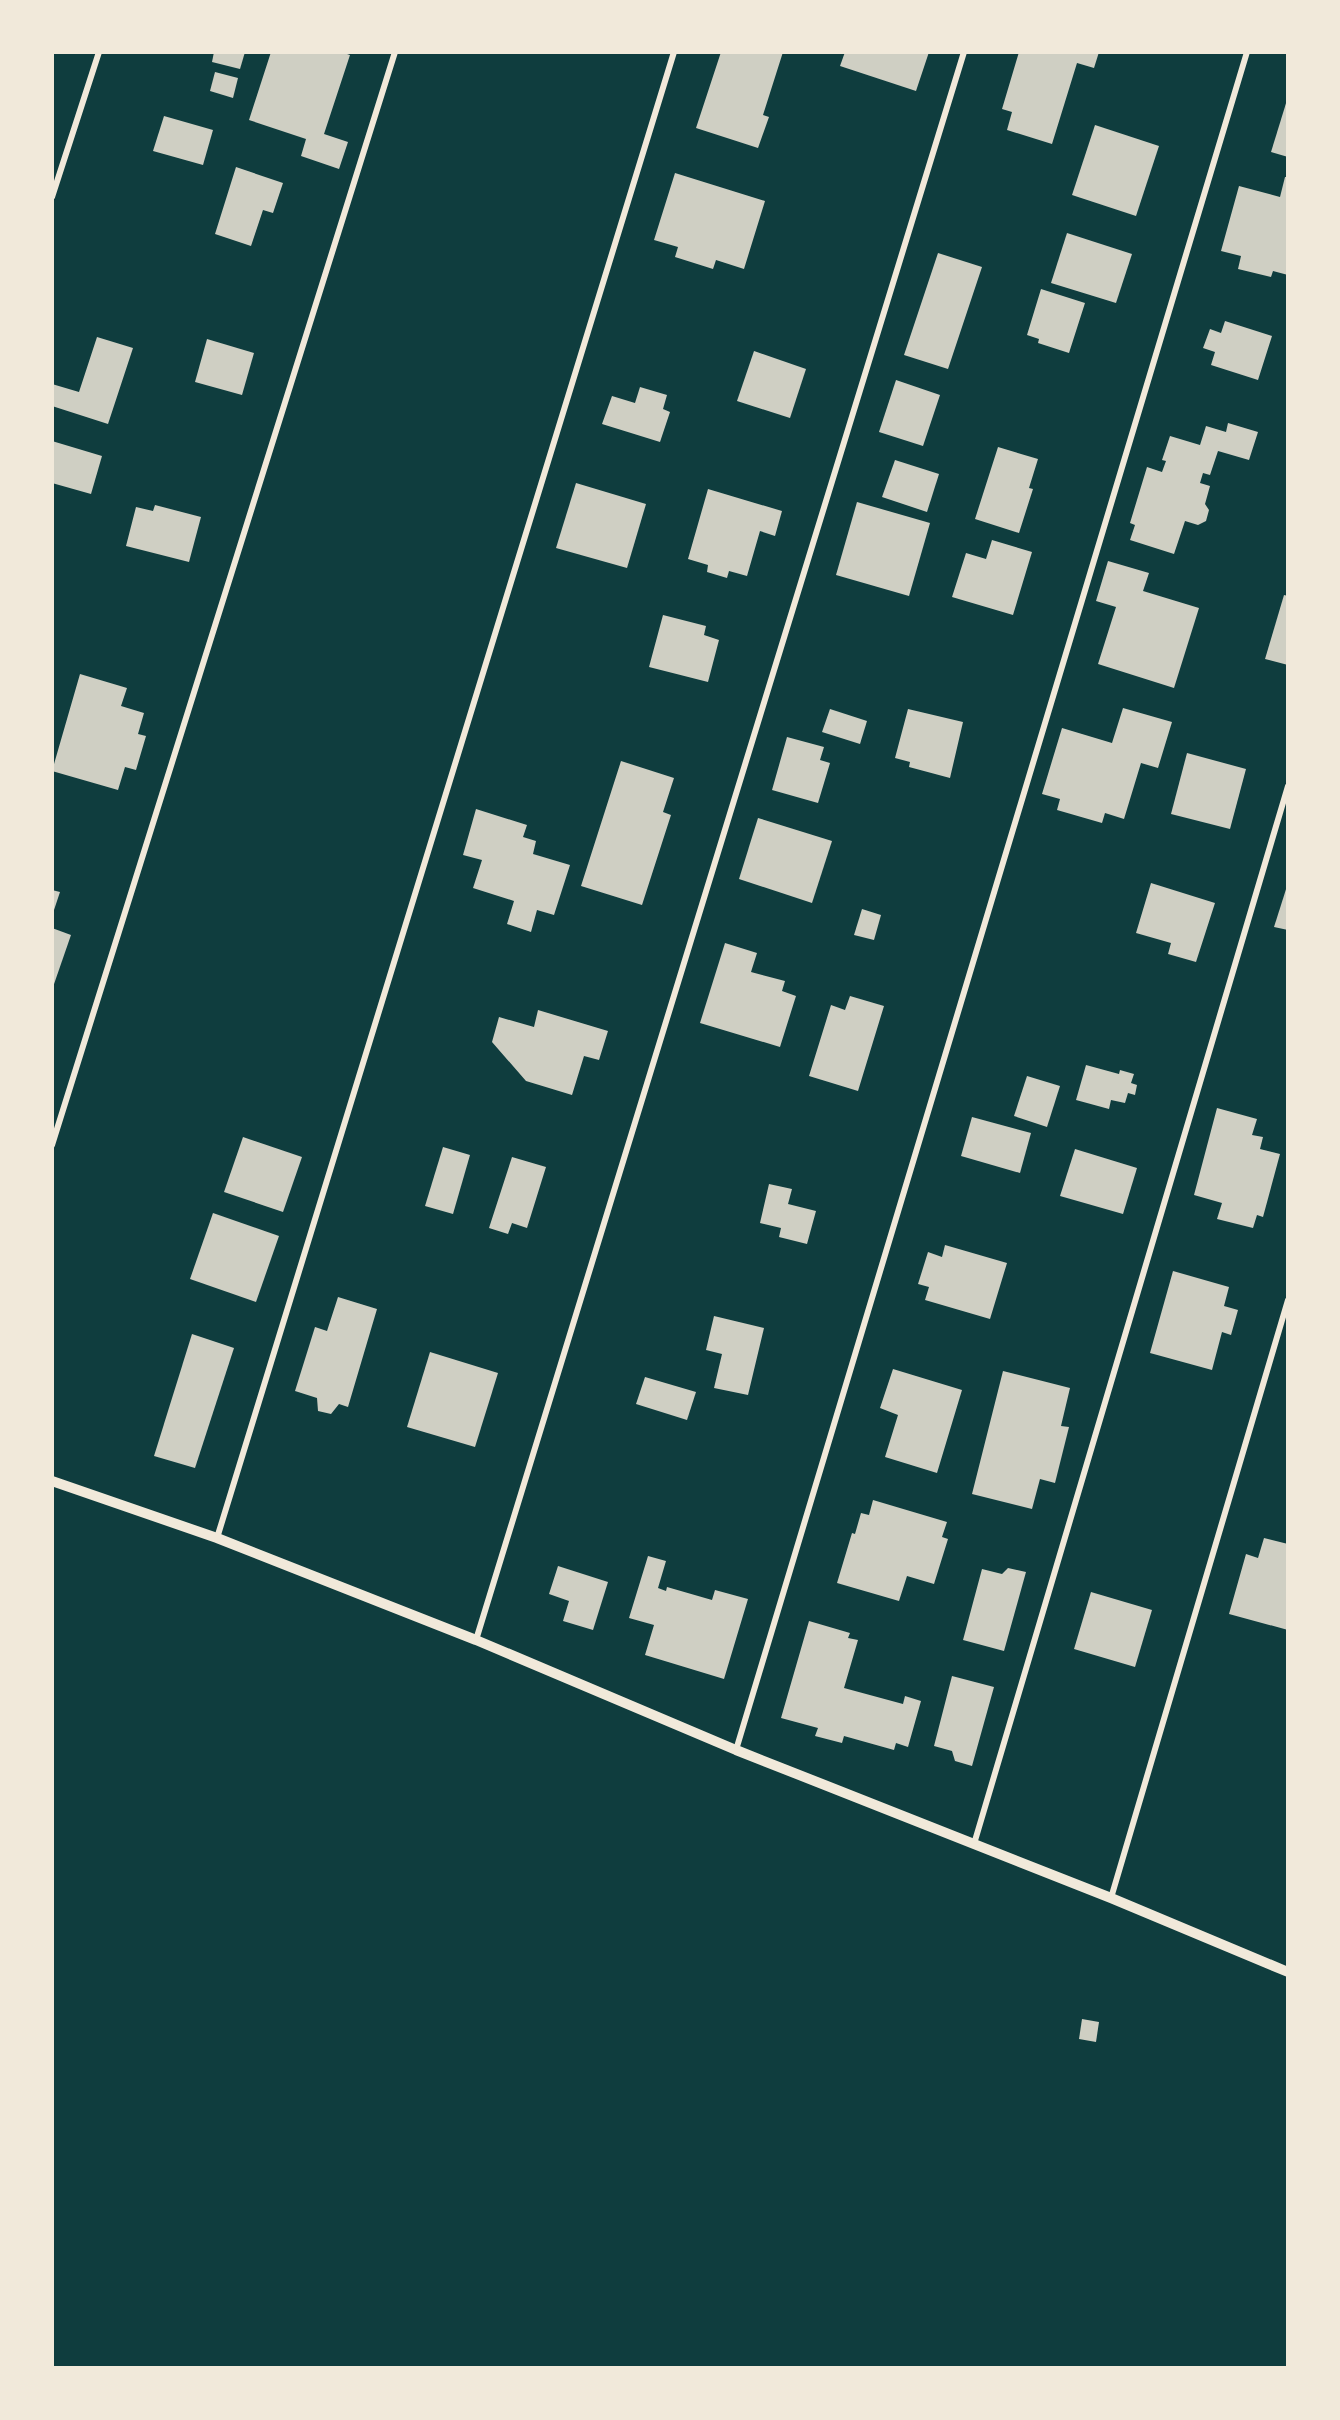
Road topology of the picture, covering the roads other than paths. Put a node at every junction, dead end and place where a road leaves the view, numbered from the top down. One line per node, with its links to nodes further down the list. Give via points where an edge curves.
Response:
1 (99, 52): 6 (street)
2 (395, 52): 8 (street)
3 (674, 52): 11 (street)
4 (964, 52): 12 (street)
5 (1247, 52): 13 (street)
6 (52, 197)
7 (1287, 786): 14 (street)
8 (52, 1145)
9 (1287, 1300): 15 (street)
10 (52, 1481): 11 (street)
11 (217, 1538): 12 (street)
12 (476, 1640): 13 (street)
13 (736, 1750): 14 (street)
14 (974, 1844): 15 (street)
15 (1111, 1898): 16 (street)
16 (1287, 1972)

